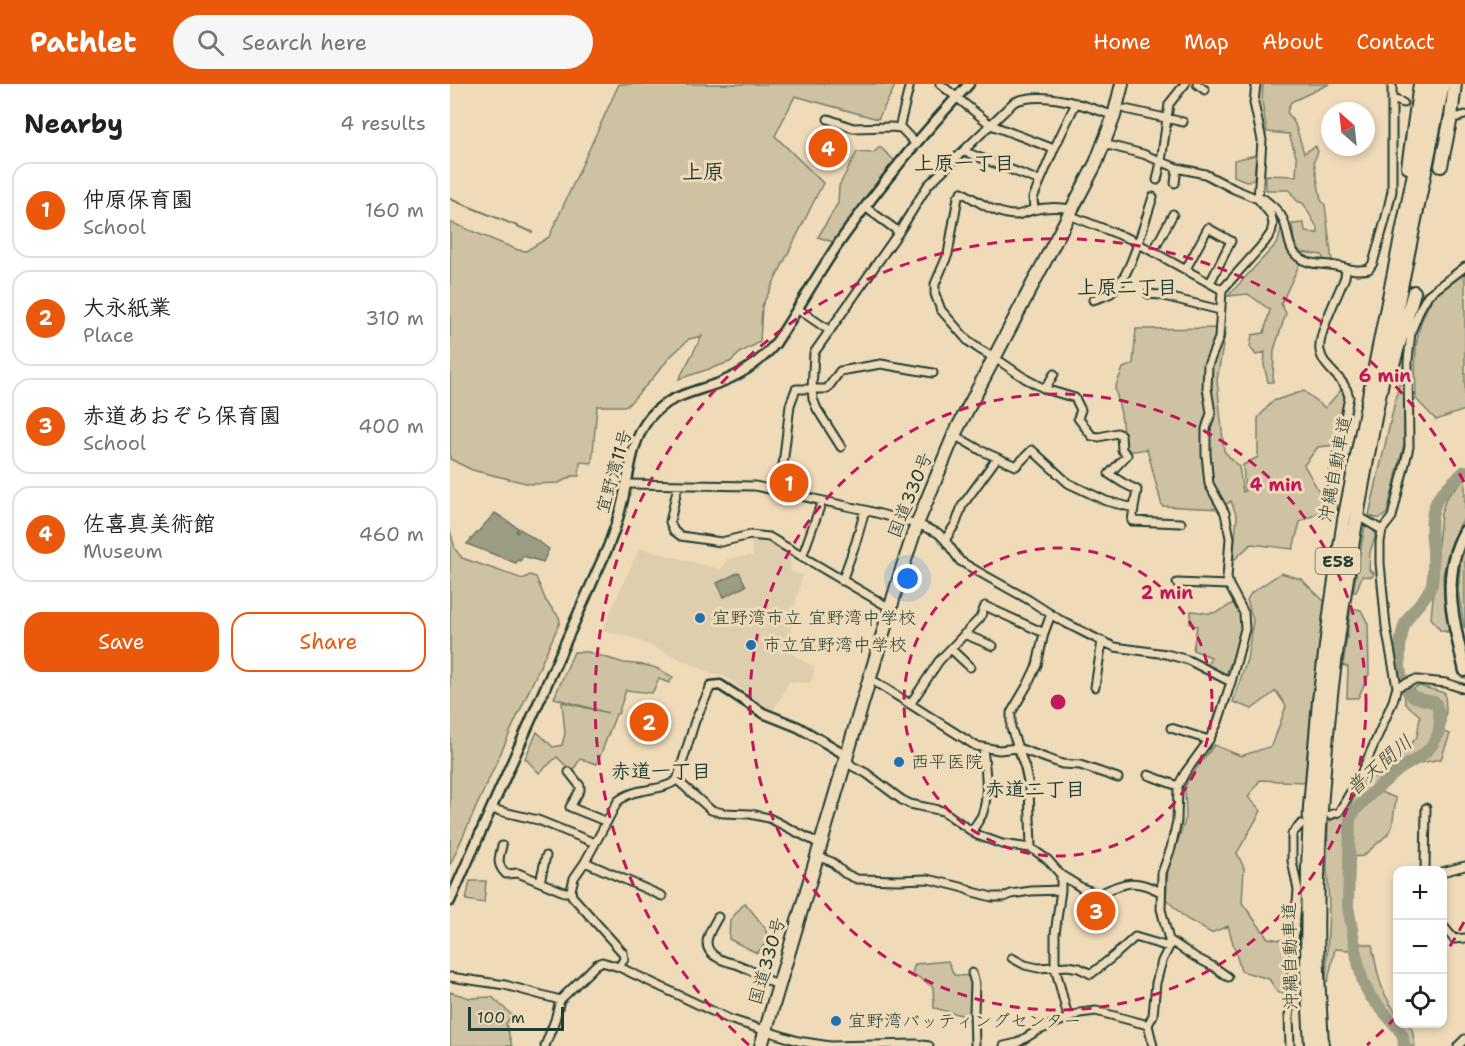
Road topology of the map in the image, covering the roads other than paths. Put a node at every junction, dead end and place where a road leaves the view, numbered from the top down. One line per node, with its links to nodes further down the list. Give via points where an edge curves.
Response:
1 (909, 84): 23 (street)
2 (940, 84): 14 (street)
3 (969, 84): 14 (street, 宜野湾11号)
4 (1122, 84): 18 (highway, 国道330号)
5 (1185, 84): 19 (street, via 1169,104)
6 (1197, 84): 13 (street)
7 (1256, 84): 35 (street, via 1254,103 1262,140)
8 (1392, 84): 15 (street)
9 (1420, 84): 37 (highway, via 1404,195)
10 (1432, 84): 37 (highway, 沖縄自動車道 / E58)
11 (1443, 84): 60 (highway, 沖縄自動車道 / E58)
12 (1455, 84): 29 (highway)
13 (1204, 90)
14 (957, 97): 22 (street); 24 (street, 宜野湾11号)
15 (1393, 99): 17 (street); 46 (street, via 1392,191 1385,221 1369,269)
16 (1076, 103): 18 (street); 22 (street, via 1038,97 1023,99 1014,102); 26 (street)
17 (1403, 103)
18 (1120, 113): 19 (street); 25 (highway, 国道330号)
19 (1167, 118): 21 (street); 28 (street)
20 (828, 119): 23 (street, via 853,128)
21 (1183, 122)
22 (991, 125): 26 (street); 27 (street)
23 (898, 128): 24 (street)
24 (916, 144): 36 (street, 宜野湾11号)
25 (1104, 144): 28 (street); 39 (highway, 国道330号)
26 (1054, 149): 32 (street)
27 (963, 151): 32 (street); 41 (street, via 928,185)
28 (1161, 162): 30 (street); 31 (street)
29 (1441, 166)
30 (1177, 168): 33 (street); 35 (street, via 1204,174)
31 (1157, 180)
32 (1040, 181): 38 (street, via 1033,198)
33 (1175, 183)
34 (1153, 197): 42 (street)
35 (1258, 199): 46 (street, via 1264,199 1280,212 1291,249 1298,257); 48 (street, via 1271,215 1271,233)
36 (865, 207): 41 (street); 52 (street, 宜野湾11号)
37 (1407, 207): 154 (highway, 沖縄自動車道 / E58, via 1344,520 1319,701 1307,879)
38 (1034, 209): 39 (street, via 1064,208); 55 (street, via 1010,214 962,192 958,197 948,254 935,284 935,294 941,310 968,341)
39 (1070, 212): 42 (street); 55 (highway, 国道330号)
40 (1173, 214): 43 (street)
41 (899, 232): 54 (street)
42 (1137, 243): 43 (street); 51 (street, via 1120,284)
43 (1153, 252): 45 (street)
44 (1465, 267): 75 (street, via 1428,295 1411,332 1409,447 1392,517)
45 (1186, 269): 47 (street); 47 (street, via 1208,228 1231,241)
46 (1346, 269): 70 (street, via 1320,340 1323,360 1343,381 1349,397 1329,497)
47 (1210, 283): 48 (street)
48 (1222, 290): 53 (street)
49 (1414, 292): 60 (highway, via 1388,384)
50 (1148, 294): 53 (street)
51 (1093, 300)
52 (798, 309): 54 (street); 64 (street, 宜野湾11号, via 776,344 751,367 658,408 638,436)
53 (1220, 310): 81 (street, via 1219,338 1208,365 1211,413 1206,429 1206,454 1209,484 1225,513 1230,538)
54 (830, 331): 58 (street, via 814,353)
55 (994, 358): 59 (street); 61 (highway, 国道330号)
56 (933, 373): 58 (street, via 881,364 840,371 827,389)
57 (1054, 374): 59 (street)
58 (812, 389): 62 (street, via 817,409); 67 (street, via 796,389 790,405)
59 (1045, 389): 69 (street, via 1075,399 1081,410 1078,418 1092,436 1121,435 1126,455 1109,474 1137,490)
60 (1379, 398): 155 (highway, 沖縄自動車道 / E58, via 1341,616 1325,759 1318,869)
61 (954, 435): 63 (street); 74 (highway, 国道330号)
62 (841, 447)
63 (997, 458): 69 (street, via 1016,466 1032,450 1068,483 1106,501); 77 (street, via 962,506)
64 (626, 485): 65 (street); 66 (street); 109 (street, 宜野湾11号, via 608,547)
65 (678, 485): 67 (street, via 755,486); 78 (street, via 670,522 681,536 721,542 750,535 769,537)
66 (616, 487)
67 (780, 491): 68 (street)
68 (822, 501): 71 (street); 78 (street)
69 (1134, 508): 73 (street, via 1131,521)
70 (1333, 508)
71 (865, 510): 74 (street); 79 (street)
72 (1363, 519): 75 (street)
73 (1181, 523)
74 (917, 524): 77 (street); 82 (highway, 国道330号)
75 (1382, 530): 95 (street, via 1380,563 1386,627)
76 (1465, 531): 90 (main road, via 1457,547 1449,591)
77 (945, 540): 83 (street, via 960,561)
78 (802, 557): 79 (street)
79 (842, 581): 82 (street)
80 (1177, 583): 81 (street)
81 (1229, 585): 92 (street, via 1244,613 1245,629)
82 (890, 608): 91 (highway, 国道330号)
83 (1051, 614): 84 (street); 86 (street)
84 (1044, 633): 85 (street, via 985,606 980,618); 101 (street, via 1037,665 1011,713)
85 (964, 634): 87 (street); 88 (street)
86 (1102, 641): 92 (street, via 1115,647 1188,660); 94 (street)
87 (993, 646)
88 (951, 648): 89 (street); 97 (street)
89 (970, 667)
90 (1465, 671)
91 (869, 678): 97 (street); 102 (highway, 国道330号)
92 (1231, 682): 99 (street)
93 (711, 686): 102 (street, via 720,684 763,713 798,727); 106 (street, via 695,721)
94 (1095, 687)
95 (1397, 687): 96 (street, via 1413,680); 110 (street, via 1361,774 1339,812)
96 (1465, 688)
97 (911, 703): 100 (street)
98 (1171, 728): 99 (street)
99 (1209, 740): 107 (street)
100 (983, 748): 101 (street); 113 (street, via 986,801)
101 (1018, 748): 105 (street); 116 (street, via 1029,787)
102 (846, 758): 113 (street, via 902,800 943,811); 117 (highway, 国道330号)
103 (569, 772): 111 (street, via 580,786 570,807)
104 (1148, 775): 107 (street)
105 (1118, 778)
106 (677, 780): 111 (street, via 625,795); 117 (street, via 711,810 769,818)
107 (1178, 786): 127 (street, via 1178,821 1162,873)
108 (1426, 808): 120 (street)
109 (491, 809): 114 (street, via 538,820); 129 (street, 宜野湾11号)
110 (1330, 815)
111 (607, 822): 114 (street)
112 (1301, 824): 153 (street, via 1292,834 1298,890)
113 (972, 831): 116 (street, via 1002,844)
114 (595, 843): 119 (street)
115 (502, 846): 124 (street, via 500,868 506,874 518,873)
116 (1031, 848): 123 (street)
117 (818, 850): 125 (street, via 856,879 928,879 992,897); 140 (highway, 国道330号)
118 (546, 856): 124 (street)
119 (585, 862): 126 (street, via 574,878); 128 (street)
120 (1425, 866)
121 (1465, 866): 122 (street)
122 (1447, 871)
123 (1061, 875): 125 (street); 127 (street, via 1099,894 1121,884 1139,883)
124 (540, 882): 126 (street)
125 (1061, 890): 136 (street)
126 (571, 892): 135 (street, via 623,953)
127 (1161, 892): 133 (street)
128 (662, 896)
129 (450, 901)
130 (718, 917): 140 (street, via 706,941 711,953)
131 (1447, 931): 132 (street, via 1454,939)
132 (1465, 938)
133 (1169, 943): 136 (street, via 1135,937 1091,974 1079,968); 139 (street); 143 (street)
134 (1012, 958): 136 (street, via 1038,968)
135 (619, 967): 141 (street, via 597,964); 144 (street, via 729,1019)
136 (1055, 967): 142 (street)
137 (972, 973): 150 (street)
138 (450, 977): 141 (street, via 505,985)
139 (1228, 977)
140 (779, 986): 144 (highway, 国道330号)
141 (560, 1000): 147 (street)
142 (1068, 1017): 143 (street, via 1096,1011); 146 (street)
143 (1148, 1025): 152 (street)
144 (765, 1031): 148 (highway, 国道330号); 149 (street, via 830,1046)
145 (1465, 1039): 156 (street)
146 (1017, 1045): 151 (street)
147 (545, 1046)
148 (761, 1046)
149 (929, 1046)
150 (975, 1046)
151 (1004, 1046)
152 (1153, 1046)
153 (1290, 1046)
154 (1311, 1046)
155 (1322, 1046)
156 (1458, 1046)

